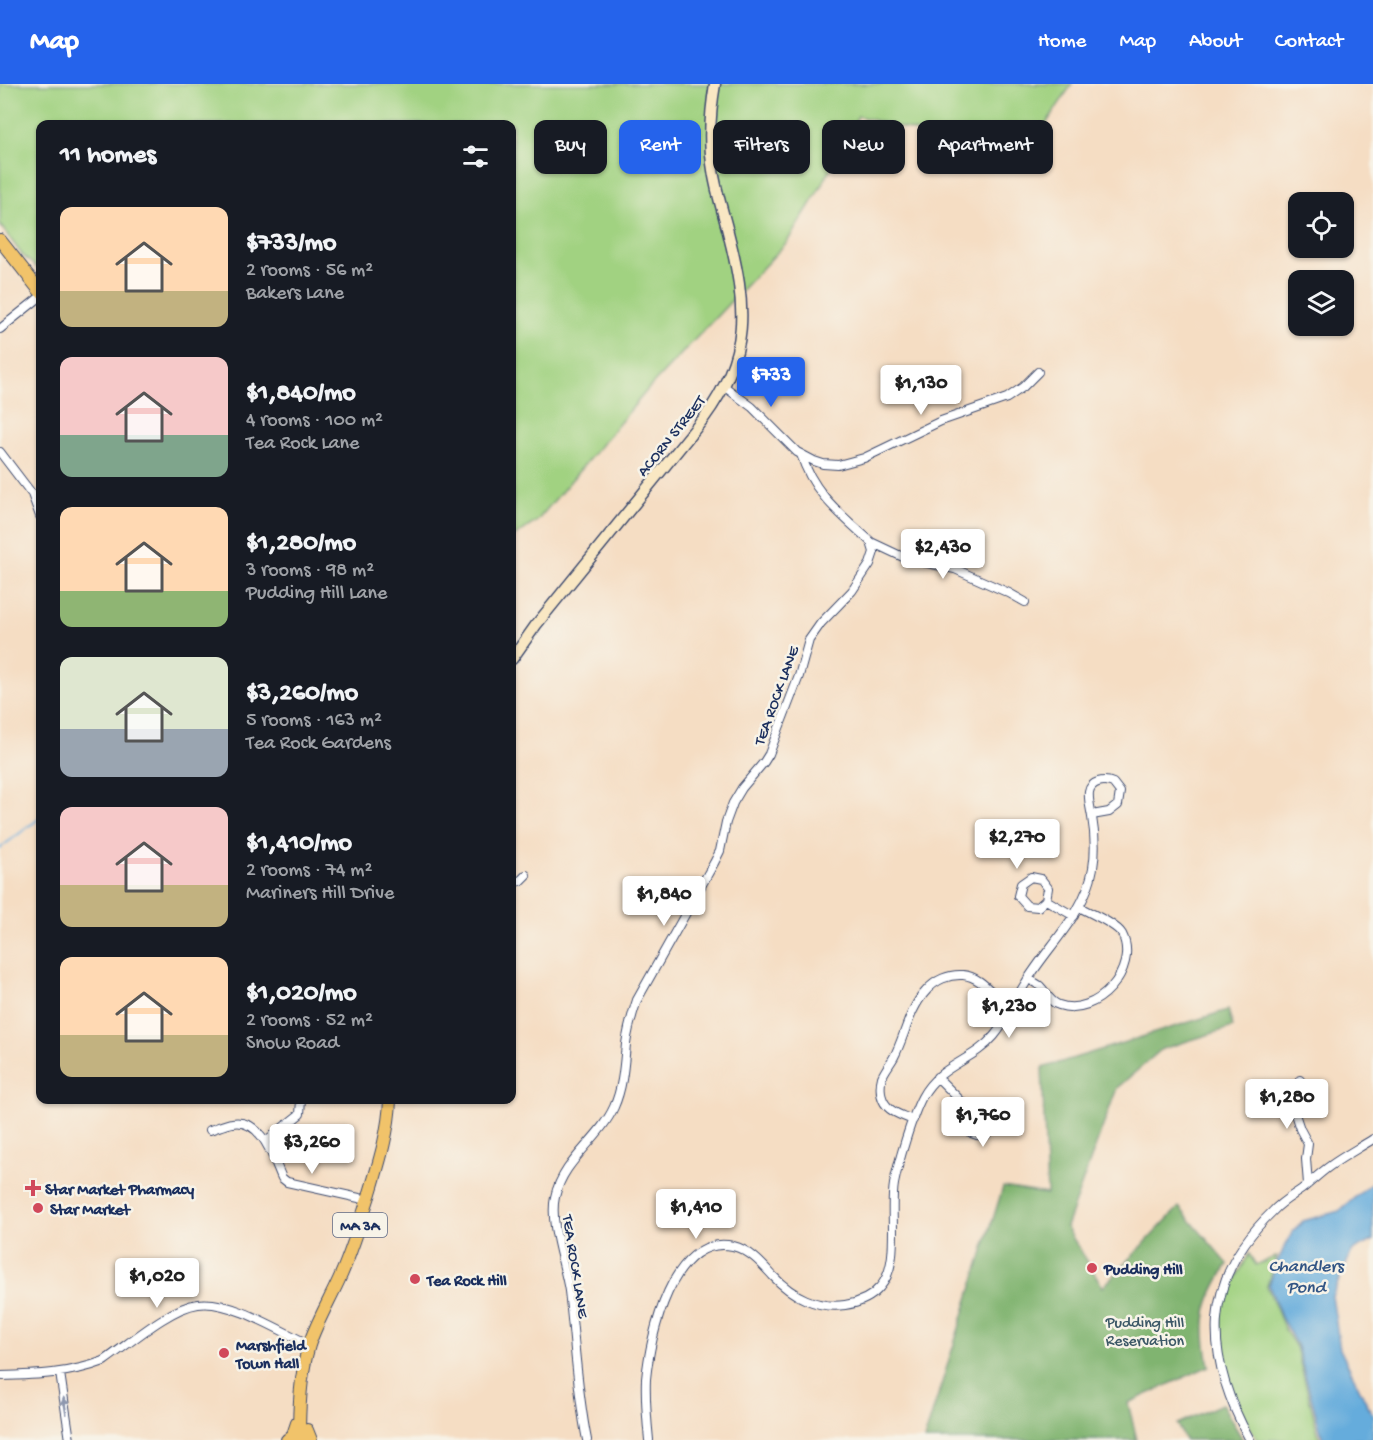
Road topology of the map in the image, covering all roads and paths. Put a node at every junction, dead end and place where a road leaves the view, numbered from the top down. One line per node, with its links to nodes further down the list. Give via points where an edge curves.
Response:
1 (715, 84): 7 (main road, ACORN STREET, via 711,155 742,308 738,352)
2 (0, 240): 3 (main road)
3 (36, 286)
4 (36, 300): 5 (street)
5 (0, 329)
6 (1038, 372): 9 (street, via 1007,398 941,422 855,462 823,464)
7 (725, 387): 9 (street); 13 (main road, ACORN STREET)
8 (0, 452): 10 (street)
9 (801, 454): 11 (street, via 824,498)
10 (36, 505)
11 (871, 542): 12 (street, via 905,558 955,569); 41 (street, TEA ROCK LANE, via 874,552 870,564 809,640 769,754 737,794 720,851 637,1000 614,1108 563,1175 555,1197 555,1223 568,1289)
12 (1025, 602)
13 (516, 653)
14 (1092, 815): 14 (street, via 1089,790 1100,781 1113,783 1120,792 1118,805 1109,812); 18 (street, via 1095,857)
15 (526, 875): 16 (street)
16 (516, 882)
17 (1046, 900): 19 (street)
18 (1079, 907): 19 (street); 20 (street, via 1122,934 1125,961 1110,990 1090,1005 1060,1006)
19 (1074, 916): 20 (street)
20 (1028, 979): 21 (street)
21 (1011, 1008): 22 (street, via 1001,1028 982,1049); 27 (street, via 1002,1004 982,982 964,975 946,977 927,989 881,1082 887,1106)
22 (937, 1077): 26 (street); 27 (street, via 920,1100)
23 (1300, 1080): 31 (street, via 1294,1096 1295,1114 1308,1144)
24 (301, 1104): 30 (street, via 300,1114)
25 (389, 1104): 32 (main road, MA 3A)
26 (969, 1109): 26 (street, via 965,1115 966,1128 971,1134 988,1133 995,1120 988,1107)
27 (913, 1120): 42 (street, via 894,1186 891,1260 884,1283 872,1295 838,1306 817,1304 779,1282 756,1258 730,1246 701,1252 677,1274 651,1346 645,1396)
28 (210, 1130): 30 (street, via 234,1122 250,1127)
29 (1373, 1139): 31 (street)
30 (266, 1141): 32 (street, via 287,1182)
31 (1308, 1184): 43 (street, via 1274,1210 1242,1248 1228,1271 1218,1301 1222,1373)
32 (368, 1200): 33 (main road, MA 3A, via 342,1273)
33 (309, 1345): 34 (street, via 239,1311 199,1304 178,1311 104,1361); 36 (main road, MA 3A)
34 (60, 1373): 35 (street); 39 (street, one-way to 34)
35 (0, 1376)
36 (301, 1397): 37 (main road, MA 3A); 38 (main road, MA 3A)
37 (299, 1416): 38 (main road, MA 3A); 40 (main road)
38 (306, 1438)
39 (70, 1440)
40 (287, 1440)
41 (587, 1440)
42 (649, 1440)
43 (1250, 1440)

